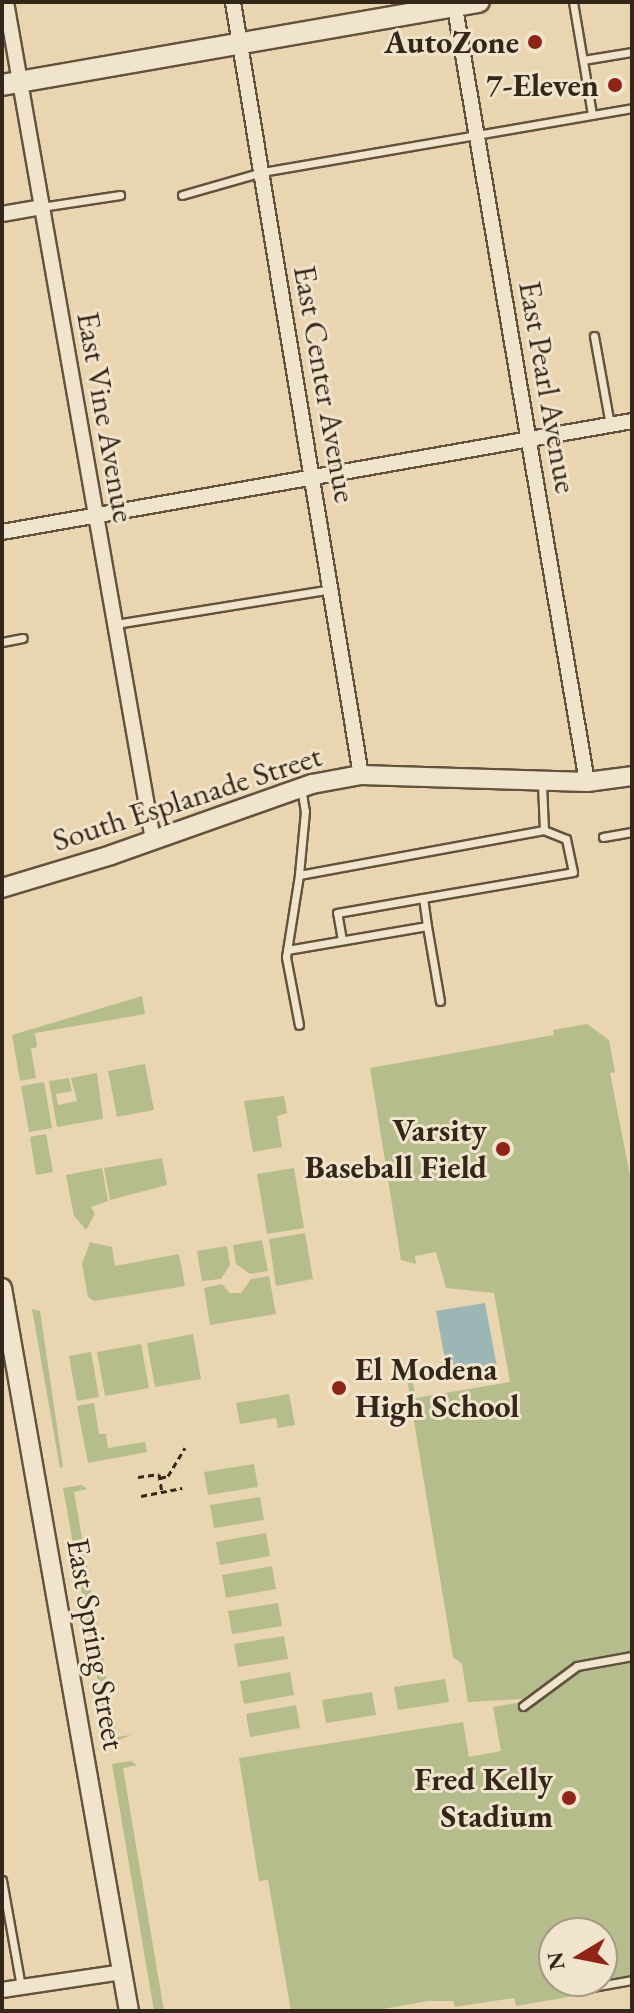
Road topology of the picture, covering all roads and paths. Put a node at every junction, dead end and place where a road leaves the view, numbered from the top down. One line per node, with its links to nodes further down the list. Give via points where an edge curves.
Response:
1 (6, 2): 9 (street, East Vine Avenue)
2 (233, 2): 6 (street, East Center Avenue)
3 (479, 2): 5 (main road)
4 (573, 2): 8 (lane)
5 (454, 4): 6 (main road); 12 (street, East Pearl Avenue)
6 (240, 43): 9 (main road); 13 (street, East Center Avenue)
7 (632, 52): 8 (lane)
8 (583, 60): 11 (lane)
9 (11, 83): 16 (street, East Vine Avenue)
10 (632, 108): 11 (lane)
11 (592, 114): 12 (lane)
12 (476, 133): 13 (lane); 21 (street, East Pearl Avenue)
13 (262, 172): 15 (lane); 22 (street, East Center Avenue)
14 (120, 195): 16 (lane)
15 (182, 195)
16 (41, 207): 17 (street); 23 (street, East Vine Avenue)
17 (2, 214)
18 (594, 336): 20 (lane)
19 (632, 421): 20 (street)
20 (610, 425): 21 (street)
21 (529, 441): 22 (street); 32 (street, East Pearl Avenue)
22 (312, 478): 23 (street); 25 (street, East Center Avenue)
23 (94, 516): 24 (street); 26 (street, East Vine Avenue)
24 (2, 532)
25 (334, 589): 26 (lane); 29 (street, East Center Avenue)
26 (114, 624): 37 (street, East Vine Avenue)
27 (23, 638): 28 (lane)
28 (2, 642)
29 (361, 775): 31 (street, South Esplanade Street); 33 (street, South Esplanade Street)
30 (632, 776): 32 (street, South Esplanade Street)
31 (542, 781): 32 (street, South Esplanade Street); 34 (lane)
32 (587, 782)
33 (301, 787): 37 (street, South Esplanade Street); 38 (lane, via 305,811)
34 (544, 830): 38 (lane); 40 (lane, via 566,839 573,872)
35 (632, 832): 36 (lane)
36 (603, 837)
37 (153, 840): 39 (street, South Esplanade Street)
38 (299, 875): 43 (lane)
39 (2, 888)
40 (423, 898): 41 (lane); 42 (lane, via 337,913)
41 (427, 926): 42 (lane); 44 (lane)
42 (342, 940): 43 (lane)
43 (287, 950): 45 (lane)
44 (440, 1001)
45 (299, 1025)
46 (2, 1288): 56 (street, East Spring Street)
47 (185, 1448): 49 (path, via 168,1476)
48 (138, 1477): 49 (path)
49 (160, 1478): 51 (path)
50 (182, 1488): 51 (path)
51 (162, 1492): 52 (path)
52 (141, 1496)
53 (632, 1656): 54 (lane, via 577,1666)
54 (523, 1706)
55 (2, 1880): 57 (lane)
56 (122, 1972): 57 (street); 59 (street, East Spring Street)
57 (21, 1987): 58 (street)
58 (2, 1990)
59 (129, 2011)

